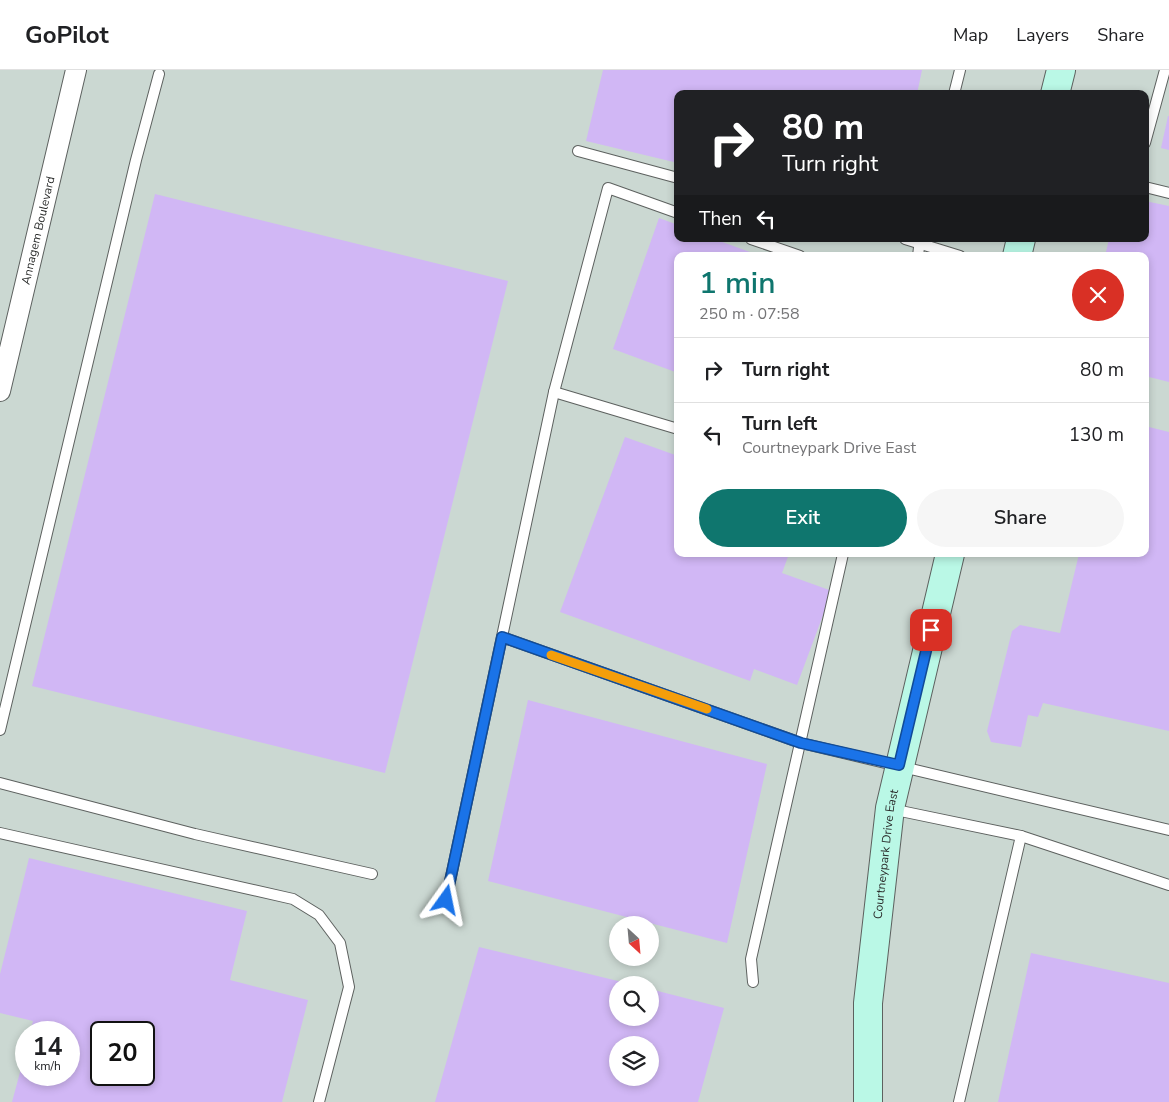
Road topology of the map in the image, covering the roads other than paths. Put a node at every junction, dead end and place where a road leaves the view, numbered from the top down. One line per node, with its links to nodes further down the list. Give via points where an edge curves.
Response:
1 (76, 70): 18 (street, Annagem Boulevard)
2 (960, 70): 6 (lane)
3 (1061, 70): 7 (main road)
4 (1165, 70): 8 (lane)
5 (159, 74): 24 (lane)
6 (955, 90)
7 (1056, 90)
8 (1149, 128)
9 (578, 151): 10 (lane)
10 (674, 177)
11 (1149, 188): 12 (lane)
12 (1169, 193)
13 (674, 211): 19 (lane, via 608,188)
14 (760, 242): 16 (lane)
15 (923, 242): 17 (lane)
16 (788, 252)
17 (949, 252)
18 (0, 391)
19 (554, 392): 20 (lane); 23 (lane)
20 (674, 428)
21 (842, 557): 25 (lane)
22 (949, 557): 26 (main road, Courtneypark Drive East)
23 (502, 637): 25 (lane); 34 (lane)
24 (0, 730)
25 (801, 743): 26 (lane); 35 (lane, via 751,959)
26 (899, 765): 28 (main road, Courtneypark Drive East); 29 (lane)
27 (0, 783): 32 (lane, via 195,834)
28 (890, 808): 31 (lane); 37 (main road, Courtneypark Drive East, via 868,1003)
29 (1169, 830)
30 (0, 833): 36 (lane, via 294,899 318,915 340,943 349,987)
31 (1021, 836): 33 (lane); 38 (lane)
32 (372, 874)
33 (1169, 884)
34 (446, 900)
35 (753, 982)
36 (319, 1102)
37 (868, 1102)
38 (959, 1102)

